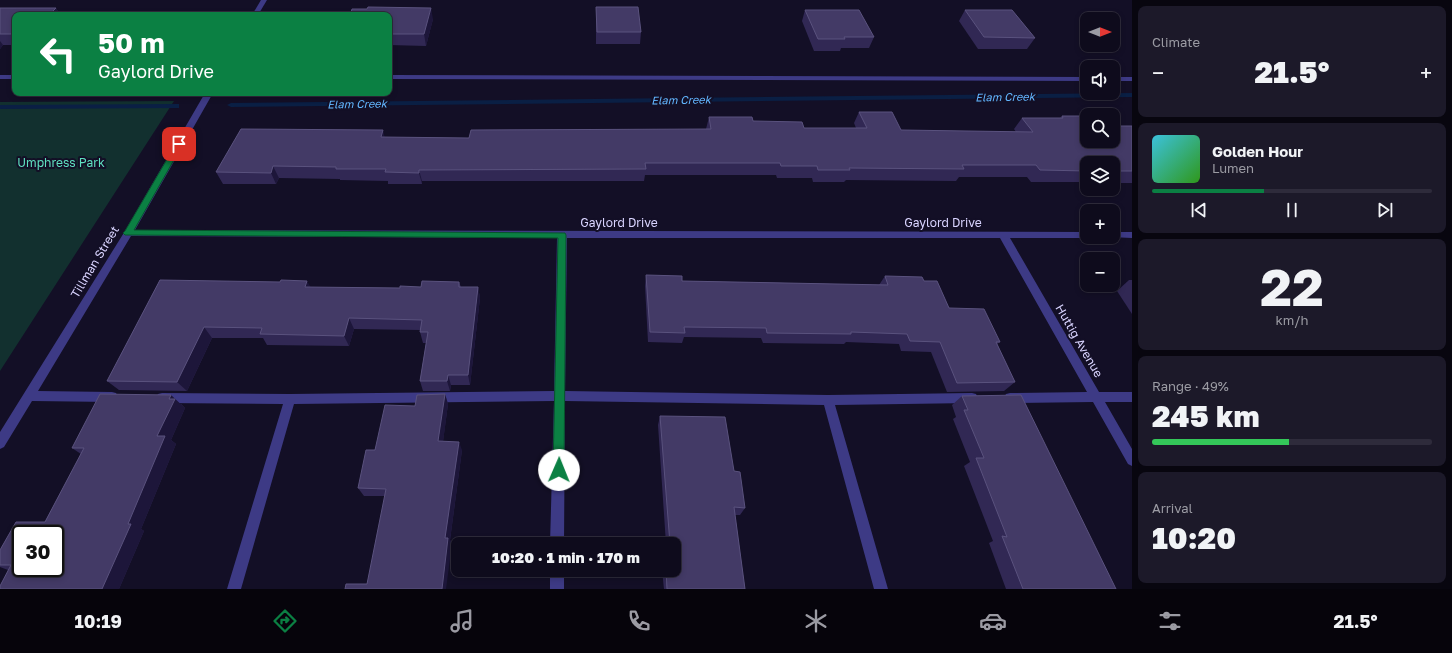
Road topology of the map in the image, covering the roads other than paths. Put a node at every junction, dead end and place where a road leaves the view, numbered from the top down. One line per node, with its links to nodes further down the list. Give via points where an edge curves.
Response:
1 (264, 0): 2 (street)
2 (257, 12)
3 (0, 77): 4 (street)
4 (12, 77)
5 (392, 77): 6 (street)
6 (1080, 79)
7 (1120, 79): 8 (street)
8 (1132, 79)
9 (207, 96): 10 (street, Tillman Street)
10 (128, 233): 11 (street, Gaylord Drive); 16 (street, Tillman Street)
11 (562, 235): 12 (street, Gaylord Drive); 17 (street)
12 (1003, 235): 13 (street, Gaylord Drive); 18 (street, Huttig Avenue)
13 (1080, 235)
14 (1120, 235): 15 (street)
15 (1132, 235)
16 (28, 396): 19 (street); 26 (street, Tillman Street)
17 (560, 396): 24 (street); 25 (street); 28 (street)
18 (1096, 396): 20 (street); 23 (street); 27 (street, Huttig Avenue)
19 (123, 397)
20 (1132, 397)
21 (147, 398): 24 (street)
22 (986, 398): 25 (street)
23 (1002, 398)
24 (290, 399): 30 (street)
25 (828, 400): 32 (street)
26 (0, 443)
27 (1132, 460)
28 (558, 537)
29 (557, 577): 31 (street)
30 (234, 589)
31 (557, 589)
32 (881, 589)

